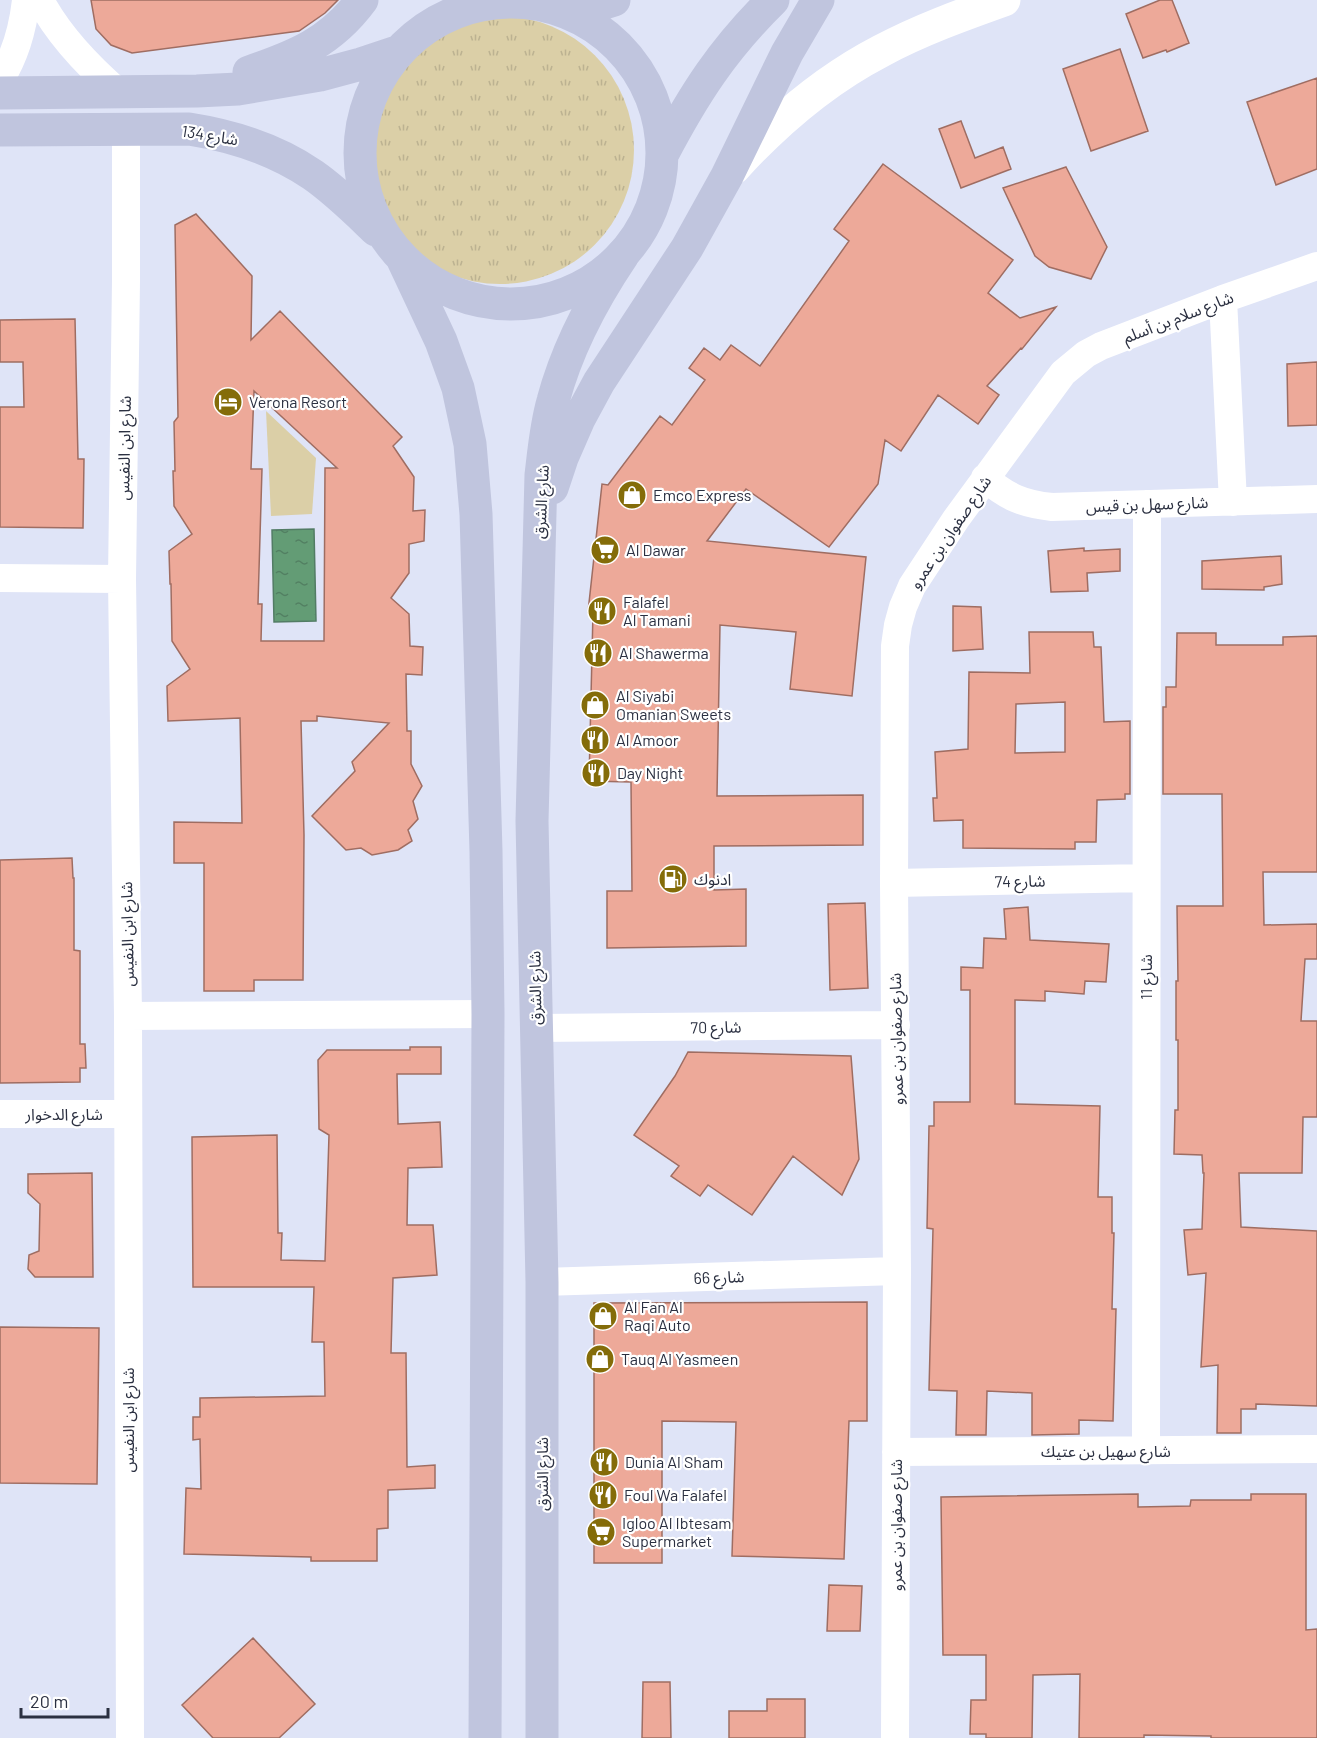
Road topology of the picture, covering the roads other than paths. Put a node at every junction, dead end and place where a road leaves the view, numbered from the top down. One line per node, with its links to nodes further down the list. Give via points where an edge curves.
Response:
1 (26, 0): 11 (street, via 15,50)
2 (40, 0): 13 (street, via 66,40)
3 (362, 0): 12 (main road, via 336,29 290,58)
4 (425, 0): 10 (main road)
5 (614, 0): 9 (main road, via 598,5)
6 (773, 0): 17 (main road, via 700,86)
7 (818, 0): 18 (main road, via 787,53)
8 (1004, 0): 18 (main road, via 915,34 846,72 782,119)
9 (548, 5): 10 (main road, via 506,2 464,9); 17 (main road, via 598,29 625,54 646,84 658,119)
10 (409, 42): 12 (main road, via 361,64 320,75); 19 (main road, via 382,74 369,100 359,158 372,214)
11 (0, 80)
12 (196, 91): 13 (main road)
13 (118, 92): 14 (main road)
14 (0, 93)
15 (0, 130): 16 (main road, شارع 134)
16 (126, 130): 19 (main road, شارع 134, via 189,129 267,149 314,176); 30 (street, شارع ابن النفيس)
17 (662, 155): 20 (main road, via 658,191 644,225)
18 (727, 177): 28 (main road, via 579,419 562,458)
19 (394, 250): 20 (main road, شارع 134, via 430,282 462,297 496,304 531,303 565,295 596,278); 33 (main road, via 450,364 470,444 477,537)
20 (623, 255): 28 (main road, شارع الشرق, via 581,324 552,403 541,475)
21 (1317, 266): 22 (street, شارع سلام بن أسلم)
22 (1223, 299): 23 (street, شارع سلام بن أسلم, via 1101,346 1073,363); 26 (street)
23 (1052, 387): 24 (street, شارع صفوان بن عمرو)
24 (985, 478): 27 (street, شارع سهل بن قيس, via 1015,500 1034,505); 32 (street, شارع صفوان بن عمرو, via 912,586 898,625)
25 (1317, 499): 26 (street, شارع سهل بن قيس)
26 (1233, 502): 27 (street, شارع سهل بن قيس)
27 (1147, 504): 31 (street, شارع 11)
28 (539, 539): 36 (main road, شارع الشرق, via 532,821)
29 (0, 578): 30 (street)
30 (122, 579): 34 (street, شارع ابن النفيس)
31 (1146, 878): 32 (street, شارع 74); 42 (street, شارع 11)
32 (894, 883): 35 (street, شارع صفوان بن عمرو)
33 (488, 1014): 34 (street); 45 (main road)
34 (128, 1016): 38 (street, شارع ابن النفيس)
35 (896, 1025): 36 (street, شارع 70); 39 (street, شارع صفوان بن عمرو)
36 (536, 1028): 40 (main road, شارع الشرق)
37 (0, 1114): 38 (street, شارع الدخوار)
38 (128, 1114): 44 (street, شارع ابن النفيس)
39 (897, 1271): 40 (street, شارع 66); 43 (street, شارع صفوان بن عمرو)
40 (542, 1282): 46 (main road, شارع الشرق)
41 (1317, 1449): 42 (street, شارع سهيل بن عتيك)
42 (1146, 1450): 43 (street, شارع سهيل بن عتيك)
43 (896, 1452): 47 (street, شارع صفوان بن عمرو)
44 (130, 1738)
45 (484, 1738)
46 (542, 1738)
47 (895, 1738)

